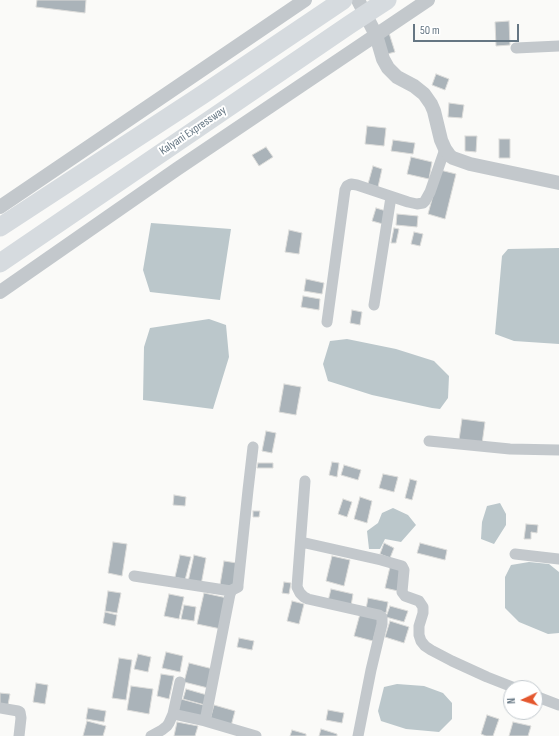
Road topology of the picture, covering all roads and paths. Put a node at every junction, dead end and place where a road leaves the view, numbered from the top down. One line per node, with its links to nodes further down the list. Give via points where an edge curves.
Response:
1 (305, 0): 12 (street)
2 (358, 0): 6 (street)
3 (428, 0): 6 (street)
4 (341, 1): 13 (highway, Kalyani Expressway, via 202,96)
5 (385, 2): 14 (highway, Kalyani Expressway)
6 (376, 35): 9 (street, via 388,68 424,94 431,104); 15 (street)
7 (559, 46): 8 (street)
8 (516, 48)
9 (445, 149): 10 (street, via 453,158 470,164); 11 (street, via 426,201 417,204)
10 (559, 183)
11 (392, 197): 16 (street); 17 (street, via 357,185 347,186)
12 (0, 207)
13 (0, 227)
14 (0, 263)
15 (0, 292)
16 (374, 305)
17 (327, 322)
18 (429, 441): 20 (street, via 510,449)
19 (253, 447): 26 (street, via 238,587)
20 (559, 450)
21 (305, 481): 22 (street)
22 (301, 542): 28 (street, via 402,566 402,592 420,601 423,607 419,635 425,646); 37 (street, via 297,587 304,597 382,617)
23 (515, 554): 24 (street)
24 (559, 559)
25 (134, 576): 26 (street)
26 (232, 591): 33 (street)
27 (180, 682): 32 (street)
28 (503, 683)
29 (543, 699): 30 (street)
30 (559, 705)
31 (0, 708): 34 (street, via 20,712)
32 (173, 714): 33 (street); 35 (street, via 167,726)
33 (205, 721): 36 (street)
34 (19, 736)
35 (151, 736)
36 (256, 736)
37 (358, 736)

